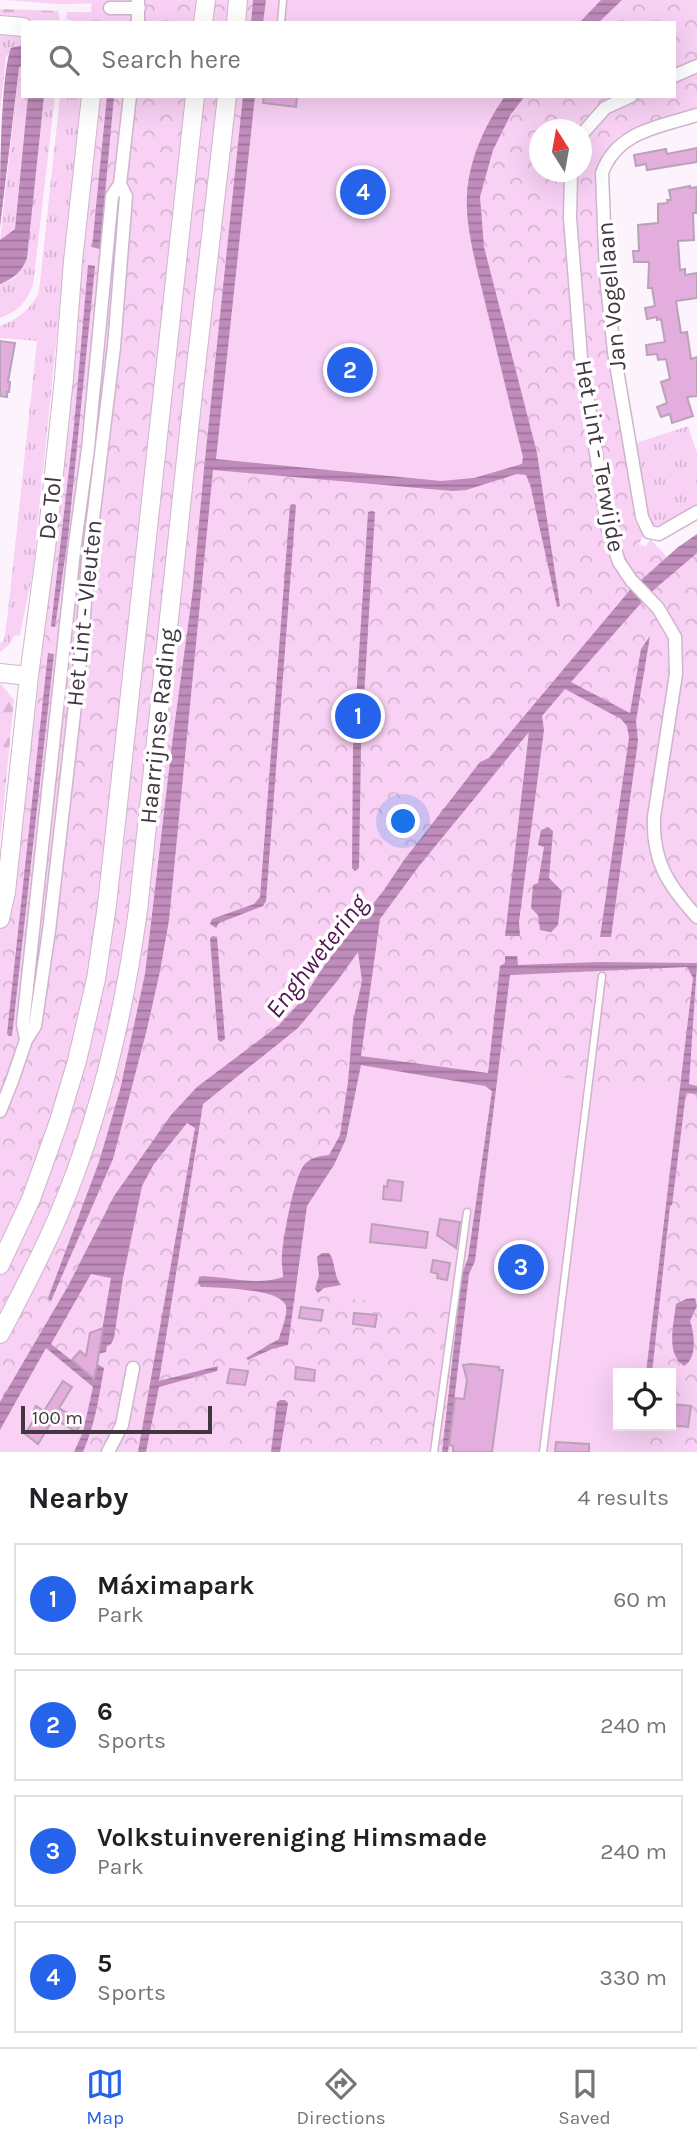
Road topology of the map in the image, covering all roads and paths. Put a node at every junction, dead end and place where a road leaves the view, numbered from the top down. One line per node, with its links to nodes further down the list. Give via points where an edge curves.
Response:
1 (206, 0): 6 (main road)
2 (238, 0): 7 (main road)
3 (283, 0): 8 (lane)
4 (139, 4): 5 (street)
5 (110, 8)
6 (203, 21)
7 (236, 21)
8 (281, 21)
9 (0, 25): 10 (main road)
10 (21, 27)
11 (697, 66): 12 (street)
12 (676, 75)
13 (92, 98): 32 (main road, De Tol)
14 (130, 98): 21 (street, Het Lint - Vleuten)
15 (195, 98): 43 (main road, Haarrijnse Rading, via 96,979 58,1124 31,1199)
16 (227, 98): 44 (main road, Haarrijnse Rading, via 131,965 95,1115 60,1212)
17 (627, 98): 19 (street, via 605,108)
18 (697, 115): 28 (street, Jan Vogellaan, via 628,139 608,158 603,173 614,352 639,503 649,532 659,534)
19 (592, 123)
20 (570, 182): 35 (street, Het Lint - Terwijde, via 581,357 608,530 619,562 658,608 675,637 676,674 653,837 669,883)
21 (120, 184): 22 (street, Het Lint - Vleuten, via 126,196); 23 (street, Het Lint - Vleuten, via 112,196)
22 (120, 261): 23 (street); 25 (street, Het Lint - Vleuten)
23 (106, 264): 24 (street, Het Lint - Vleuten)
24 (99, 345): 25 (street); 26 (street, Het Lint - Vleuten)
25 (114, 347): 27 (street, Het Lint - Vleuten)
26 (88, 449): 27 (street); 29 (street, Het Lint - Vleuten)
27 (103, 451): 30 (street, Het Lint - Vleuten)
28 (697, 512)
29 (64, 642): 30 (street); 33 (street, Het Lint - Vleuten)
30 (82, 644): 34 (street, Het Lint - Vleuten)
31 (0, 673): 32 (main road)
32 (29, 676): 36 (main road, De Tol)
33 (53, 747): 34 (street); 37 (street, Het Lint - Vleuten)
34 (69, 749): 38 (street, Het Lint - Vleuten)
35 (697, 917)
36 (0, 919)
37 (33, 928): 38 (street); 40 (street, Het Lint - Vleuten, via 23,1024)
38 (49, 931): 40 (street, Het Lint - Vleuten, via 35,1026)
39 (602, 976): 48 (lane)
40 (26, 1040): 41 (street, Het Lint - Vleuten)
41 (0, 1111)
42 (467, 1212): 47 (lane)
43 (0, 1265)
44 (0, 1334)
45 (133, 1368): 46 (street, via 122,1425)
46 (108, 1452)
47 (434, 1452)
48 (543, 1452)

